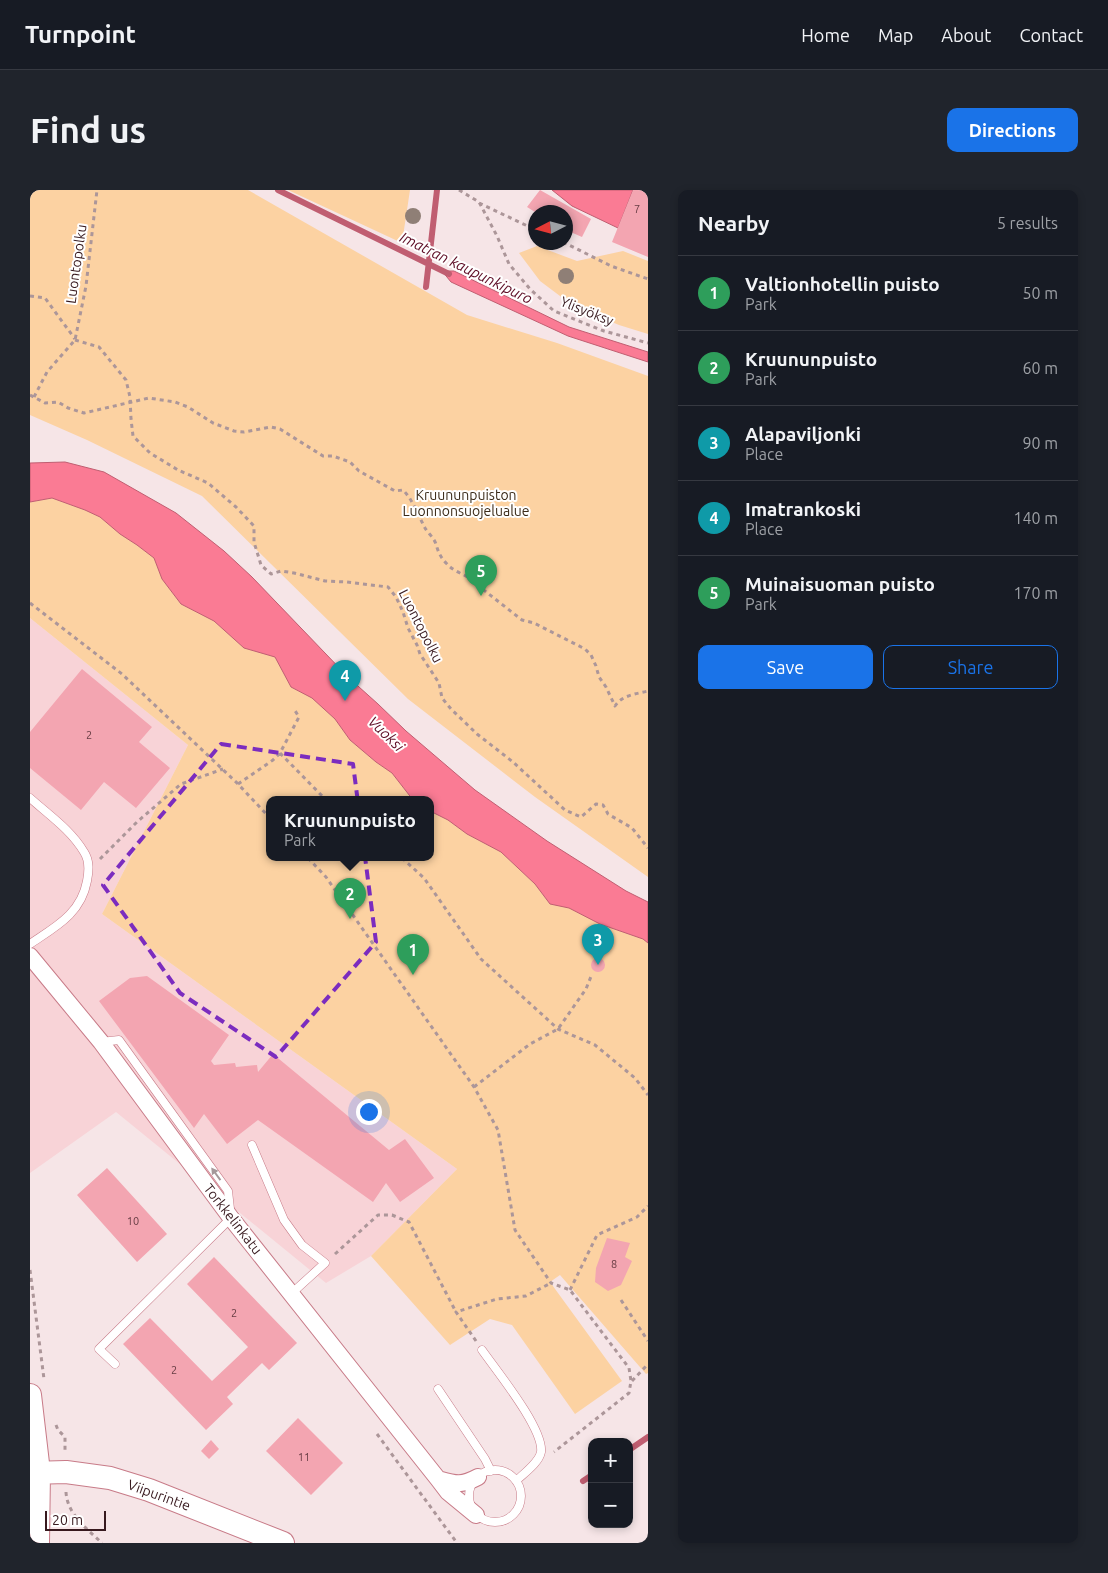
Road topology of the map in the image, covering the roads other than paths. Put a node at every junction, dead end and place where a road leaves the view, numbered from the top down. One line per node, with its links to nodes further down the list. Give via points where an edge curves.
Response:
1 (30, 798): 2 (lane, via 70,834 85,853 90,869 78,907 59,925)
2 (30, 944)
3 (30, 956): 5 (street, Torkkelinkatu, via 101,1042)
4 (252, 1145): 6 (lane, via 284,1220 302,1245 326,1263)
5 (231, 1218): 6 (street, Torkkelinkatu); 8 (lane, via 99,1349)
6 (292, 1293): 13 (street, Torkkelinkatu)
7 (482, 1350): 14 (lane, via 534,1424 541,1447 540,1454)
8 (115, 1364)
9 (438, 1389): 12 (lane, via 485,1458)
10 (38, 1390): 11 (main road)
11 (34, 1473): 16 (main road); 17 (main road, Viipurintie, via 66,1472 110,1478)
12 (484, 1474): 13 (street, via 465,1483); 14 (lane, via 496,1470 505,1472); 15 (lane, via 472,1484 469,1495 470,1506)
13 (438, 1479): 15 (street, Torkkelinkatu, via 448,1492)
14 (516, 1481): 15 (lane, via 521,1495 520,1506 514,1514 495,1523)
15 (476, 1515)
16 (38, 1543)
17 (283, 1543)

